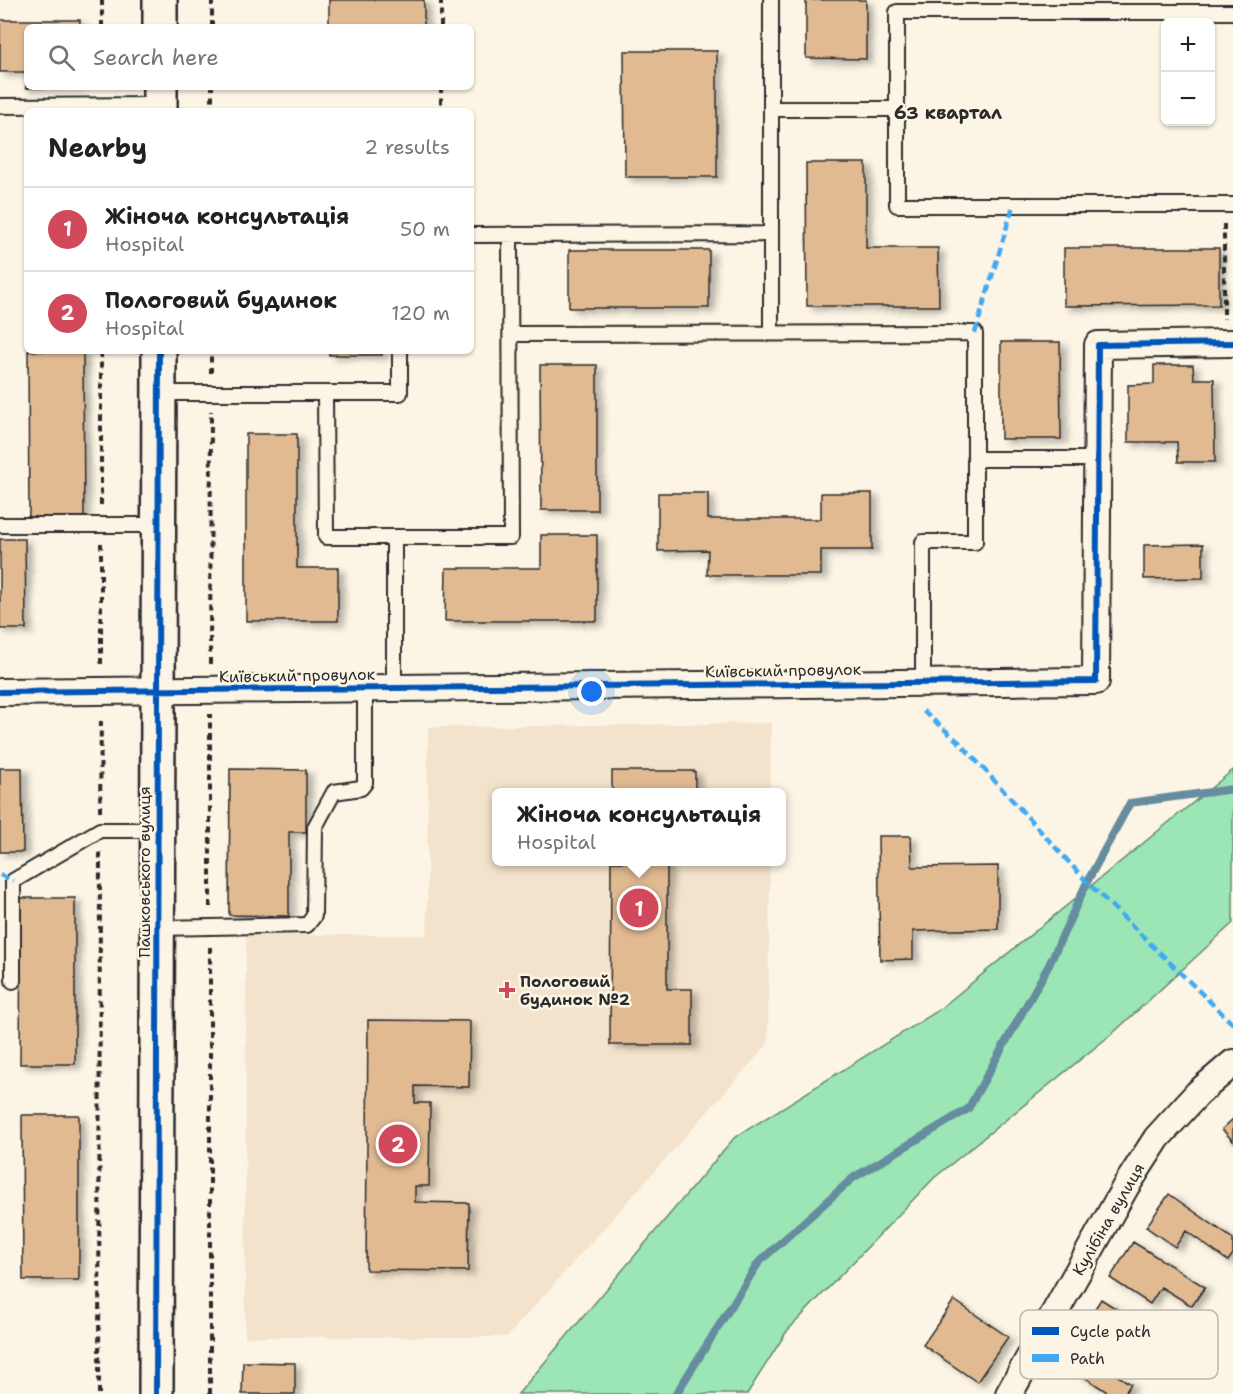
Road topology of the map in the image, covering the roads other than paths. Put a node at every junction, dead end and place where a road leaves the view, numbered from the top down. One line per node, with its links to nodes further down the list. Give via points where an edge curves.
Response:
1 (160, 0): 5 (street)
2 (771, 0): 8 (lane)
3 (1008, 6): 4 (lane); 9 (lane, via 897,12)
4 (1233, 12)
5 (160, 24)
6 (160, 101): 7 (lane)
7 (0, 106)
8 (771, 109): 9 (lane); 13 (lane)
9 (897, 109): 10 (lane, via 897,206)
10 (1228, 205)
11 (474, 234): 12 (lane)
12 (510, 234): 13 (lane); 15 (lane)
13 (771, 234): 14 (lane)
14 (771, 333): 15 (lane); 21 (lane, via 975,333)
15 (510, 334): 25 (lane, via 511,537)
16 (1229, 343): 22 (street, Київський провулок, via 1098,345)
17 (159, 354): 19 (street, Пашковського вулиця)
18 (400, 354): 20 (lane, via 400,393)
19 (159, 393): 20 (lane); 24 (street, Пашковського вулиця)
20 (325, 393): 25 (lane, via 326,537)
21 (975, 459): 22 (lane); 26 (lane, via 975,542 922,542)
22 (1097, 459): 26 (street, Київський провулок, via 1096,681)
23 (0, 525): 24 (lane)
24 (158, 525): 29 (street, Пашковського вулиця)
25 (394, 537): 28 (lane)
26 (923, 682): 28 (street, Київський провулок)
27 (365, 688): 28 (street, Київський провулок); 29 (street, Київський провулок); 32 (lane, via 365,783 361,788 334,792 315,827 312,922)
28 (394, 688)
29 (158, 690): 30 (street, Київський провулок); 31 (street, Пашковського вулиця)
30 (0, 692)
31 (158, 831): 32 (street, Пашковського вулиця); 33 (lane, via 100,830 13,880)
32 (157, 928): 37 (street, Пашковського вулиця)
33 (13, 981)
34 (1233, 1063): 35 (street, Кулібіна вулиця, via 1198,1093 1157,1138)
35 (1056, 1310)
36 (1020, 1374): 38 (street, Кулібіна вулиця)
37 (156, 1394)
38 (1009, 1394)

